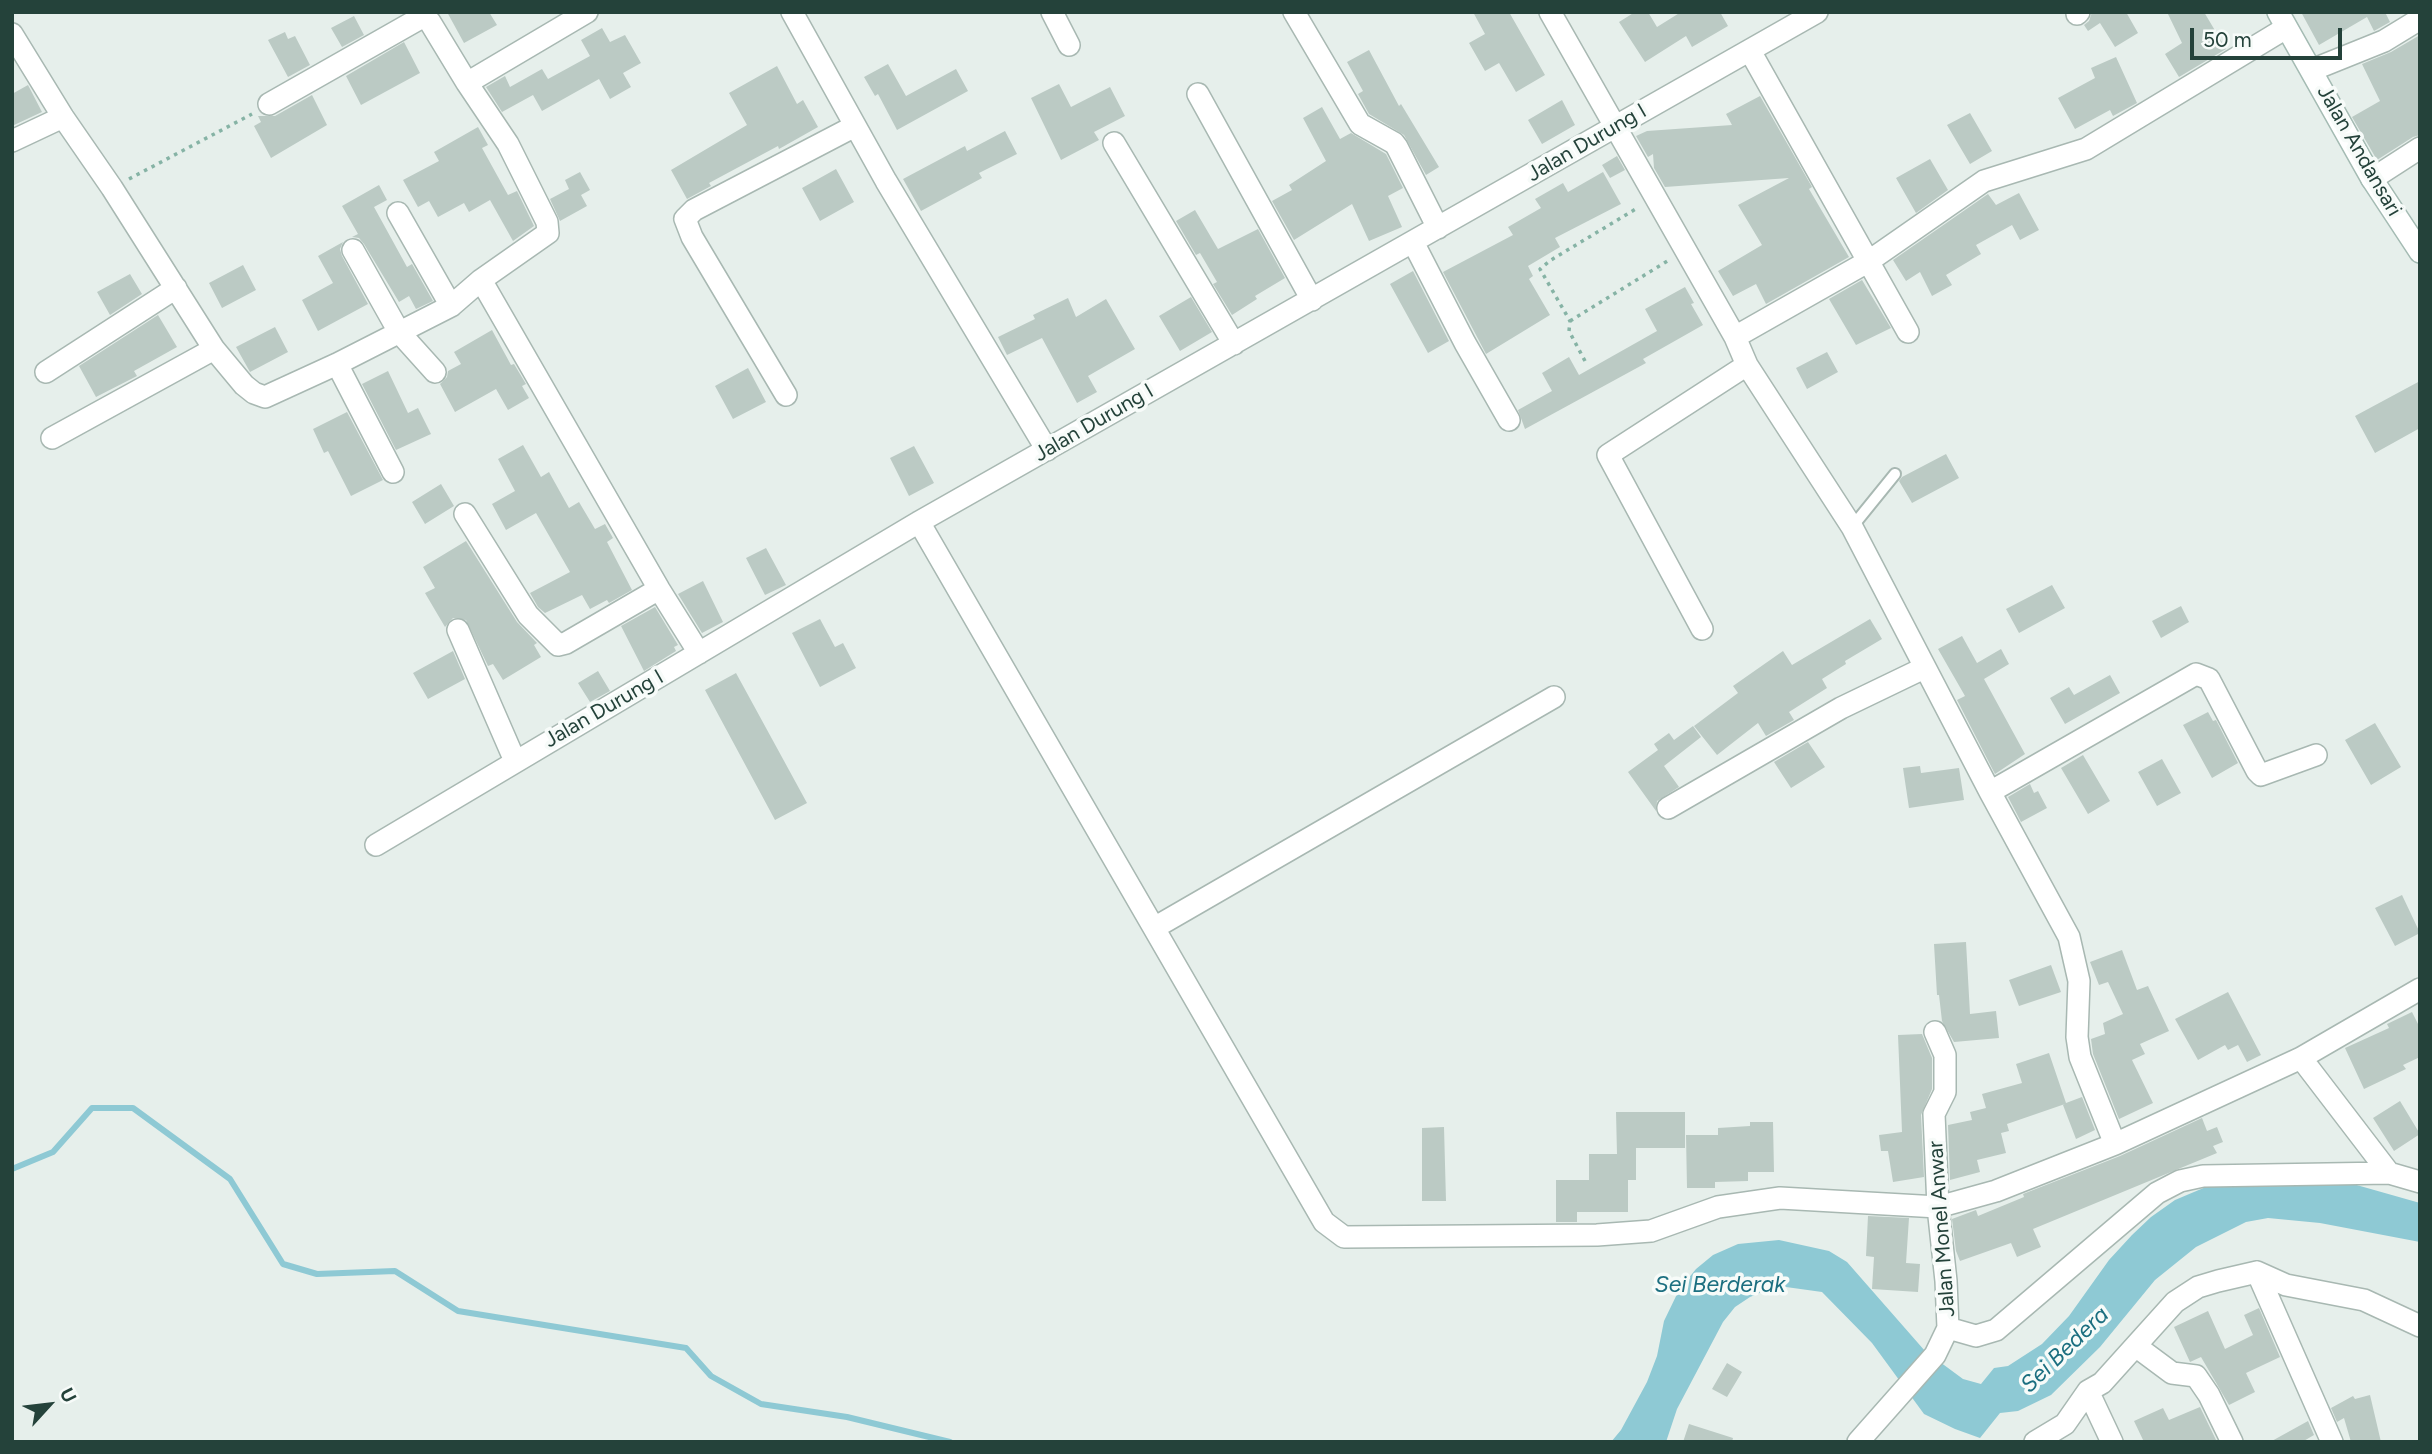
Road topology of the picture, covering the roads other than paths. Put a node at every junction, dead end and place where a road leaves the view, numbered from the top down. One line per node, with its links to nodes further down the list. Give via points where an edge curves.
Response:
1 (587, 12): 13 (street)
2 (792, 12): 17 (street)
3 (1052, 12): 10 (street)
4 (1294, 12): 24 (street, via 1360,124 1394,142)
5 (1550, 12): 18 (street)
6 (1818, 12): 11 (street, Jalan Durung I)
7 (2420, 19): 12 (street, via 2384,41)
8 (2282, 20): 12 (street, Jalan Andansari); 28 (street, via 2086,149 1984,181)
9 (12, 34): 16 (street)
10 (1069, 45)
11 (1750, 51): 18 (street, Jalan Durung I); 28 (street)
12 (2312, 70): 22 (street, Jalan Andansari)
13 (467, 83): 15 (street, via 424,16); 29 (street, via 508,144 549,227 548,233)
14 (1198, 94): 31 (street)
15 (269, 104)
16 (63, 117): 19 (street); 30 (street)
17 (855, 126): 42 (street, via 694,210 685,219); 45 (street)
18 (1617, 126): 24 (street, Jalan Durung I); 35 (street)
19 (12, 141)
20 (1114, 143): 36 (street)
21 (2420, 148): 22 (street)
22 (2372, 179): 27 (street, Jalan Andansari)
23 (398, 213): 32 (street)
24 (1438, 228): 25 (street, Jalan Durung I)
25 (1413, 242): 31 (street, Jalan Durung I); 43 (street)
26 (352, 250): 33 (street)
27 (2420, 252)
28 (1870, 261): 34 (street); 35 (street)
29 (481, 280): 32 (street); 51 (street)
30 (176, 288): 37 (street); 40 (street)
31 (1312, 300): 36 (street, Jalan Durung I)
32 (451, 306): 33 (street)
33 (399, 332): 38 (street); 41 (street)
34 (1908, 332)
35 (1735, 337): 39 (street)
36 (1234, 344): 45 (street, Jalan Durung I)
37 (214, 349): 38 (street, via 244,385 265,397); 44 (street)
38 (337, 364): 46 (street)
39 (1747, 365): 50 (street); 52 (street, via 1608,455)
40 (46, 372)
41 (435, 372)
42 (786, 395)
43 (1509, 420)
44 (52, 438)
45 (1047, 450): 49 (street, Jalan Durung I)
46 (393, 472)
47 (1895, 474): 50 (lane)
48 (465, 514): 51 (street, via 528,615 558,645)
49 (919, 522): 54 (street, Jalan Durung I); 62 (street)
50 (1852, 527): 55 (street)
51 (659, 589): 54 (street)
52 (1702, 629)
53 (458, 630): 58 (street)
54 (699, 653): 58 (street, Jalan Durung I)
55 (1924, 668): 59 (street); 60 (street, via 1840,708)
56 (1554, 698): 62 (street)
57 (2316, 755): 59 (street, via 2261,775 2209,679 2196,674)
58 (515, 761): 61 (street, Jalan Durung I)
59 (1990, 792): 66 (street, via 2069,937 2079,981 2080,1057)
60 (1668, 808)
61 (376, 845)
62 (1154, 928): 69 (street, via 1324,1222 1344,1237 1597,1236 1651,1231 1718,1208 1780,1198)
63 (2420, 989): 65 (street)
64 (1935, 1032): 69 (street, Jalan Monel Anwar, via 1945,1055 1945,1093 1934,1114)
65 (2301, 1058): 66 (street); 67 (street)
66 (2115, 1144): 69 (street, via 1996,1191)
67 (2389, 1172): 68 (street); 72 (street, via 2203,1176 2180,1181 2157,1193 1996,1330 1976,1336)
68 (2420, 1182)
69 (1938, 1207): 72 (street, Jalan Monel Anwar)
70 (2257, 1272): 71 (street, via 2286,1285 2364,1300); 73 (street, via 2198,1287 2175,1302); 79 (street)
71 (2420, 1326)
72 (1948, 1328): 75 (street, Jalan Monel Anwar, via 1934,1355)
73 (2137, 1347): 74 (street, via 2102,1384); 78 (street, via 2172,1373 2196,1376)
74 (2088, 1391): 76 (street, via 2065,1424); 77 (street)
75 (1858, 1442)
76 (2035, 1442)
77 (2112, 1442)
78 (2232, 1442)
79 (2332, 1442)

